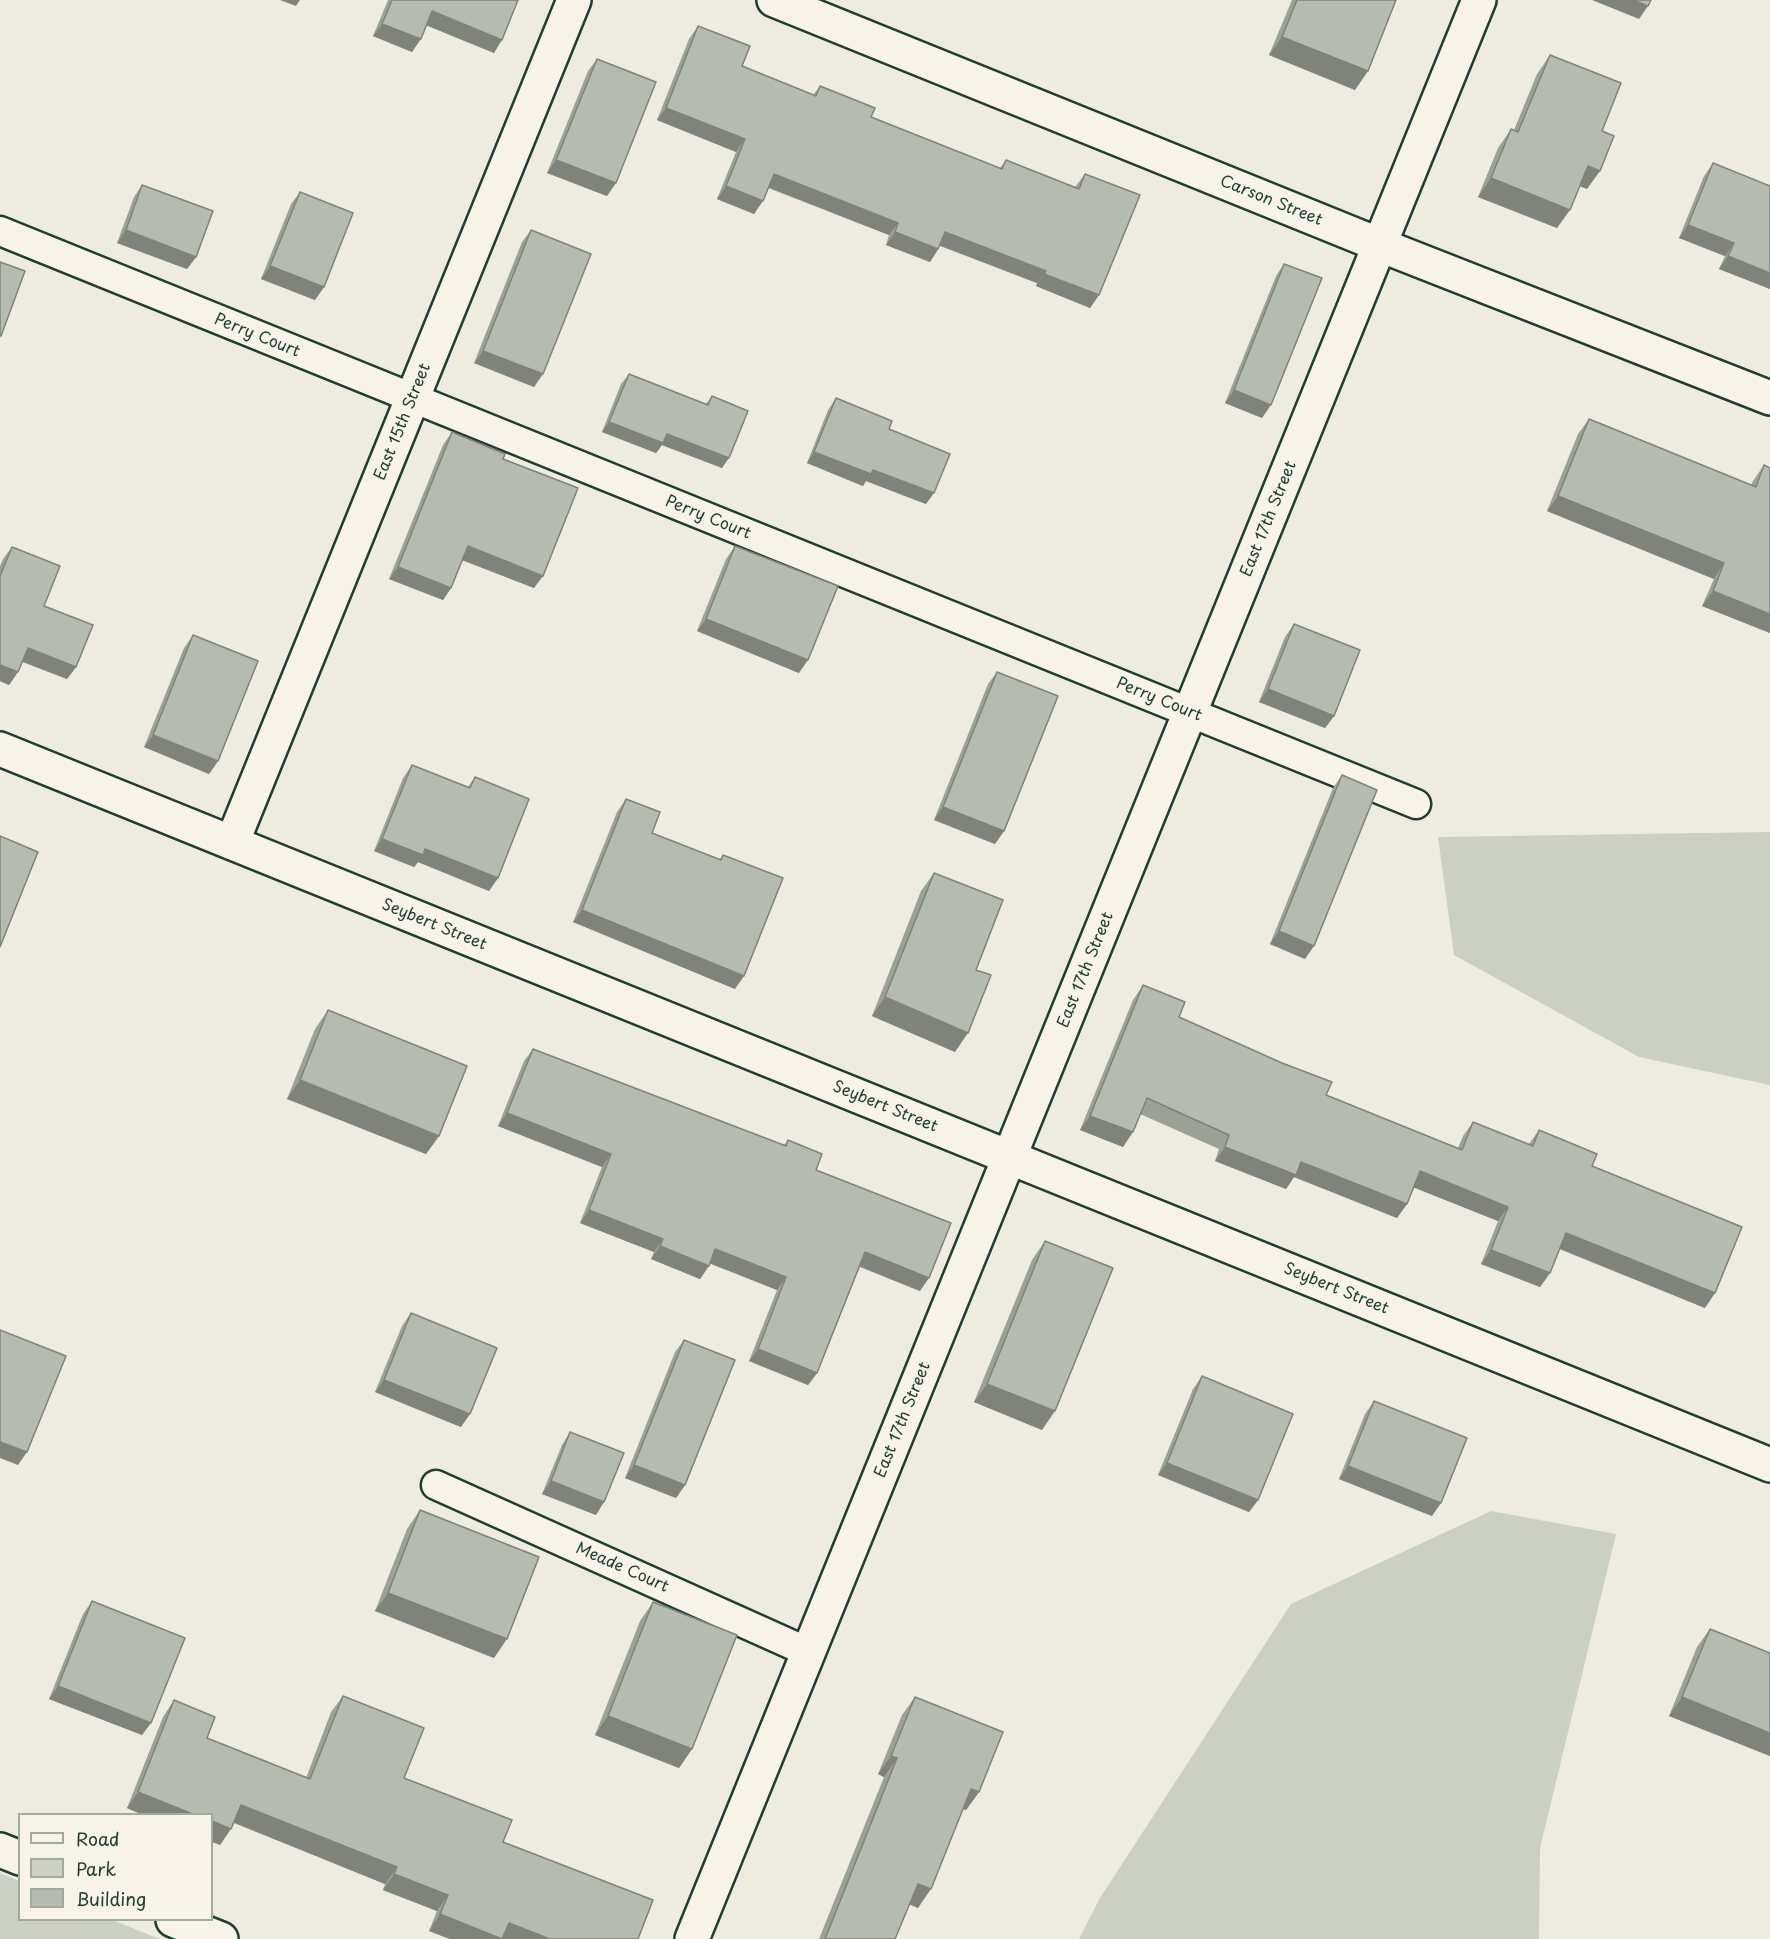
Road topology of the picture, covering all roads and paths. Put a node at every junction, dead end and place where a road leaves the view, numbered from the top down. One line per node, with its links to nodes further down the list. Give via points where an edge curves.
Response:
1 (574, 0): 6 (street, East 15th Street)
2 (774, 0): 5 (street, Carson Street)
3 (1479, 0): 5 (street, East 17th Street)
4 (0, 231): 6 (lane, Perry Court)
5 (1380, 245): 7 (street, Carson Street); 8 (street, East 17th Street)
6 (412, 398): 8 (lane, Perry Court); 11 (street, East 15th Street)
7 (1770, 398)
8 (1190, 713): 10 (lane, Perry Court); 12 (street, East 17th Street)
9 (0, 749): 11 (street, Seybert Street)
10 (1416, 804)
11 (232, 843): 12 (street, Seybert Street)
12 (1009, 1157): 13 (street, Seybert Street); 15 (street, East 17th Street)
13 (1770, 1465)
14 (436, 1485): 15 (lane, Meade Court)
15 (808, 1652): 20 (street, East 17th Street)
16 (0, 1850): 17 (street)
17 (18, 1857)
18 (176, 1921): 19 (street)
19 (221, 1939)
20 (692, 1939)

